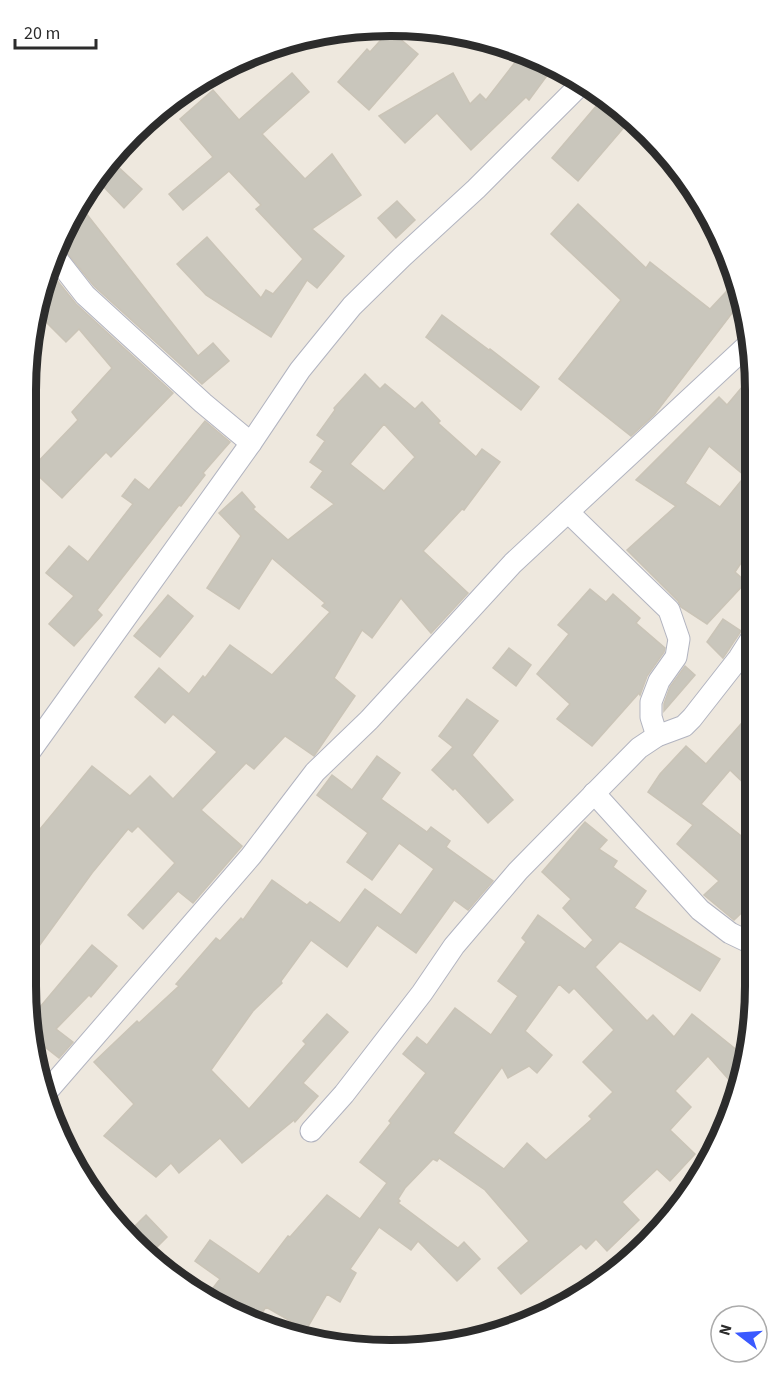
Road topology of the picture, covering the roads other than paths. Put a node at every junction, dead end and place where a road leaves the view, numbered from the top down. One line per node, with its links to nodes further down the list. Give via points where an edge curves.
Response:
1 (576, 89): 4 (street, via 352,306 300,370)
2 (60, 262): 4 (street, via 85,295)
3 (743, 350): 5 (street)
4 (251, 443): 8 (street)
5 (568, 512): 7 (street, via 669,610 679,639 676,657 659,681 651,702); 11 (street, via 513,563 369,720 315,772 251,856)
6 (745, 649): 7 (street, via 684,726)
7 (657, 736): 9 (street, via 639,748)
8 (36, 743)
9 (594, 793): 10 (street, via 700,910); 12 (street, via 518,871 454,946 344,1094)
10 (745, 940)
11 (51, 1087)
12 (311, 1131)

